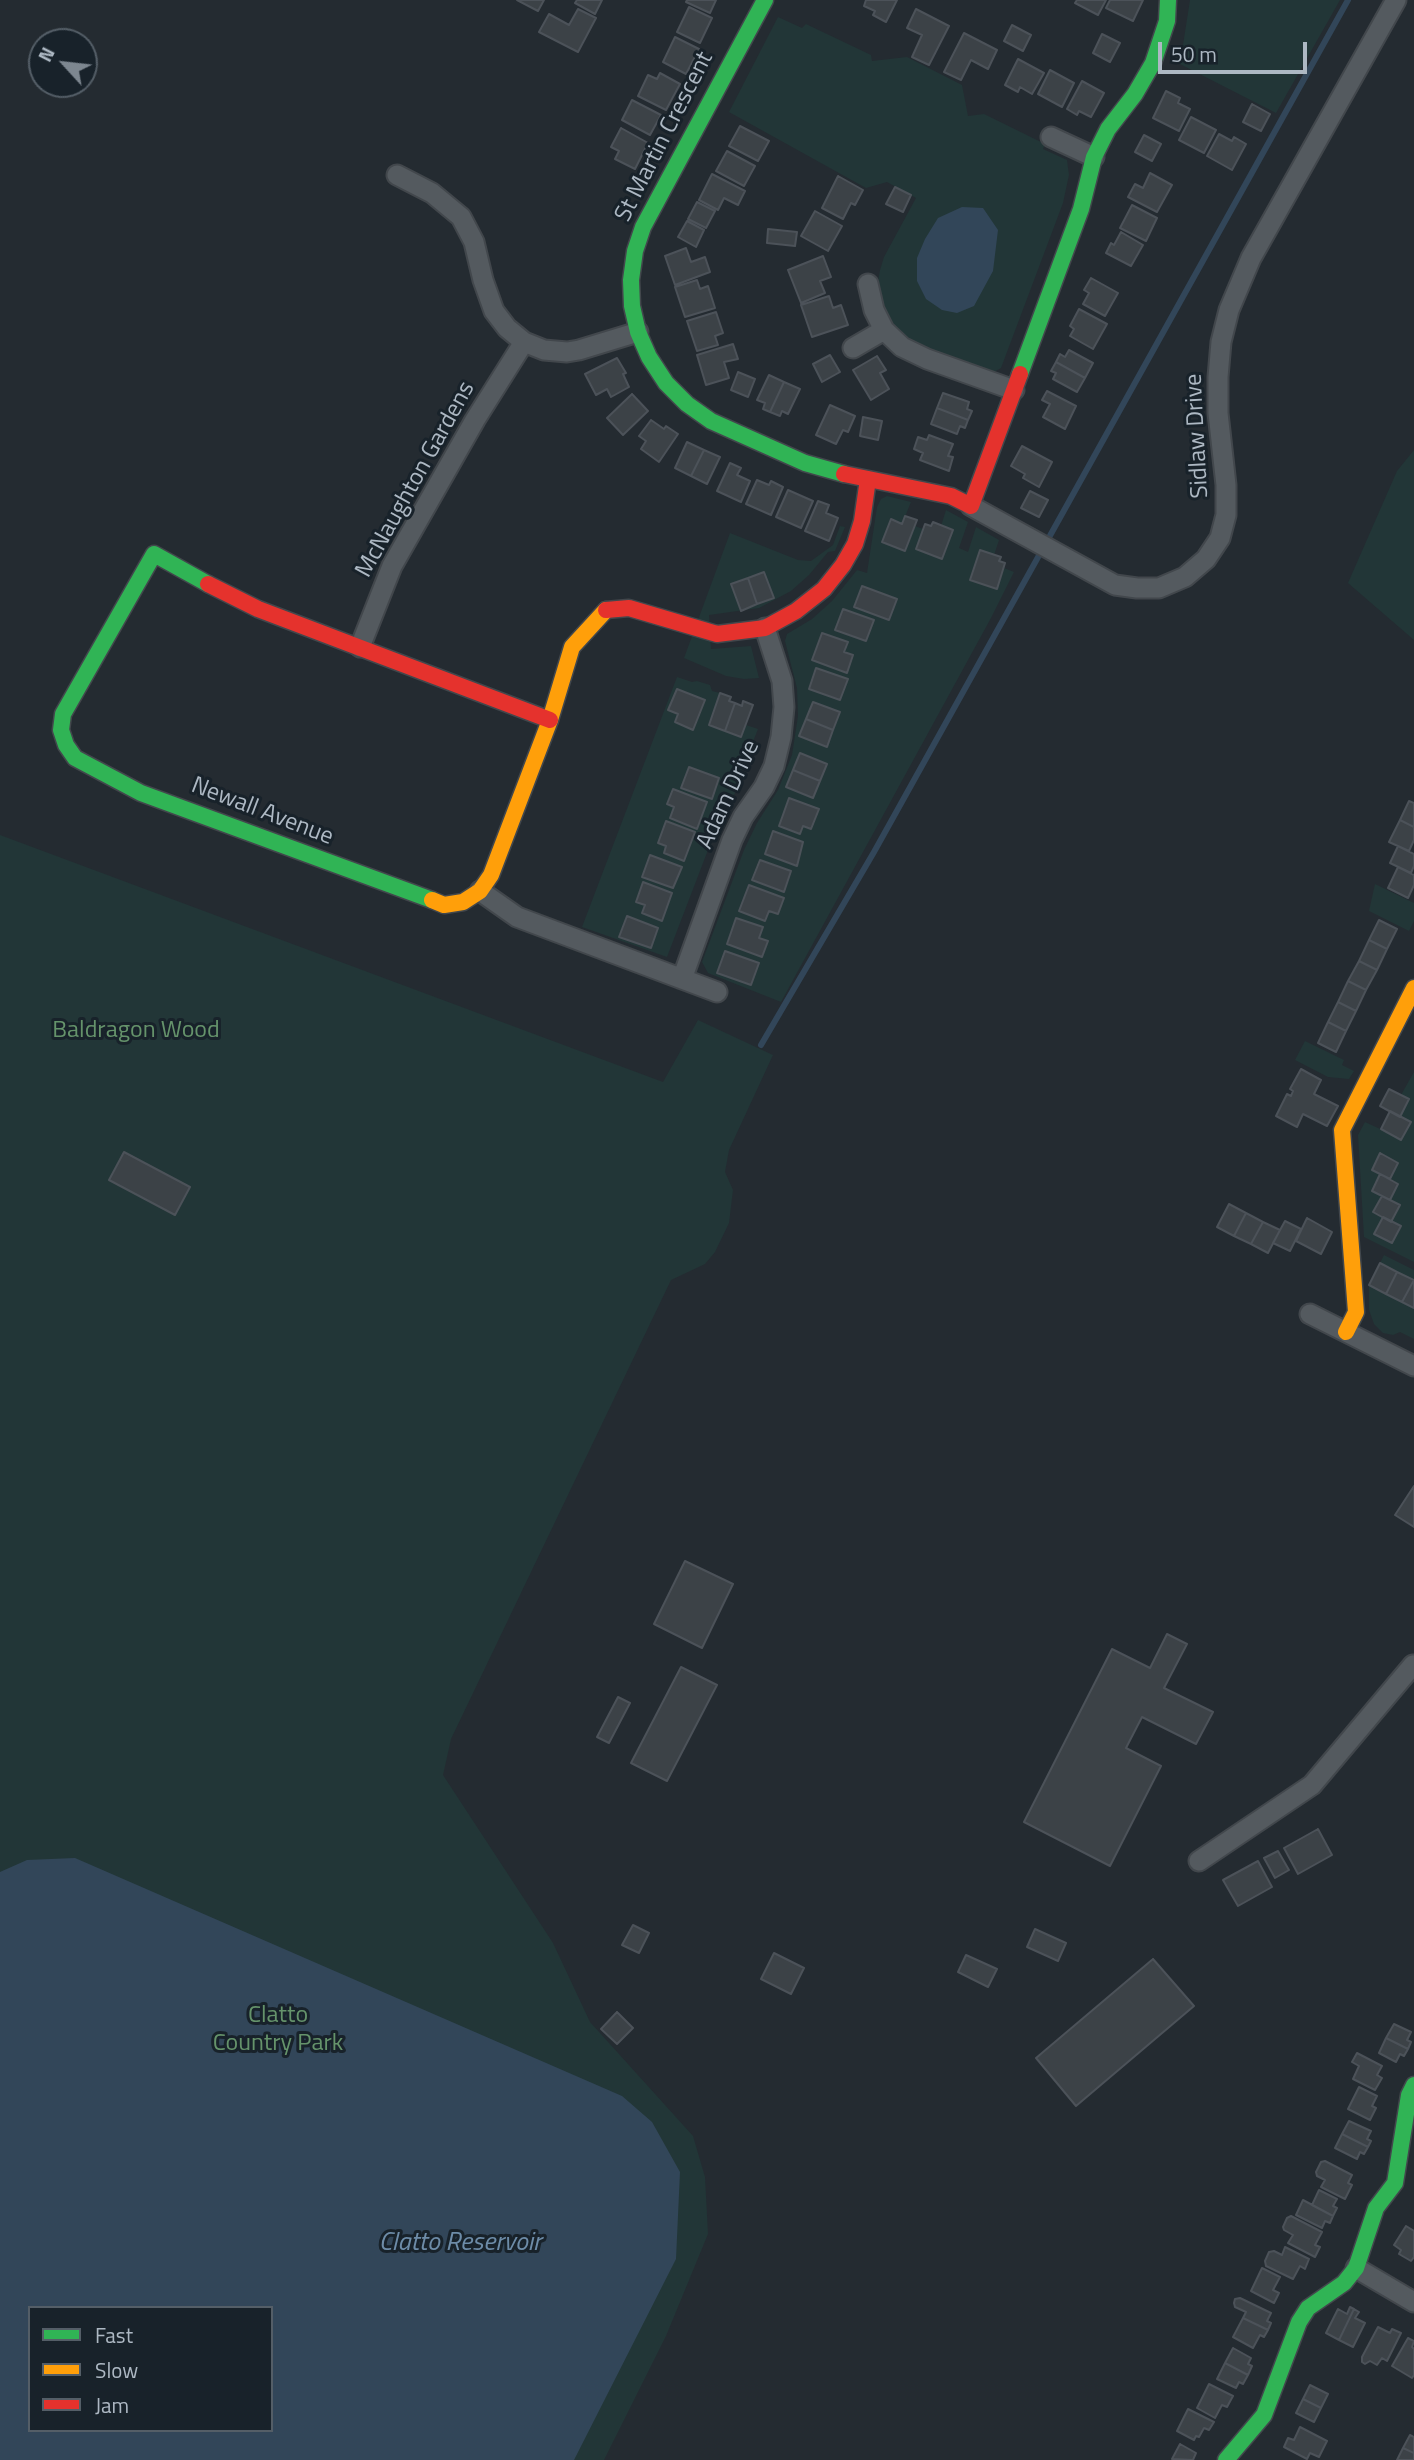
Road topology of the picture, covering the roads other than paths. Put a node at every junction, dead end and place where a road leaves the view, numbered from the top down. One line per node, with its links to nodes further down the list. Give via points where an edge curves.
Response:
1 (765, 0): 9 (street, St Martin Crescent, via 643,227 631,280)
2 (1168, 0): 5 (street, via 1167,21 1153,63)
3 (1396, 0): 14 (street, Sidlaw Drive, via 1251,258 1229,310 1217,377 1226,515 1220,538 1206,559 1185,577 1159,588 1115,585)
4 (1051, 137): 5 (street)
5 (1094, 157): 12 (street, via 1081,209)
6 (397, 174): 10 (street, via 432,193 461,217 474,243 494,311)
7 (868, 284): 8 (street)
8 (884, 330): 11 (street); 12 (street, via 902,347 927,359)
9 (638, 332): 10 (street, via 567,352); 13 (street, St Martin Crescent, via 666,383 710,421 805,463)
10 (524, 342): 16 (street, McNaughton Gardens, via 392,566)
11 (853, 348)
12 (1014, 390): 14 (street)
13 (867, 479): 14 (street, St Martin Crescent, via 951,496); 15 (street, via 859,531 844,565 824,589)
14 (971, 506)
15 (765, 628): 17 (street, via 717,634 629,608 604,610 572,647); 19 (street, Adam Drive, via 782,681 782,737 764,787 732,841)
16 (360, 647): 17 (street); 18 (street, Newall Avenue, via 258,609 154,554 63,714 63,738 75,758 141,793 444,905 463,902)
17 (550, 720): 18 (street, via 491,875)
18 (480, 891): 19 (street, via 517,917)
19 (682, 979): 21 (street)
20 (1414, 988): 23 (street, via 1342,1130 1356,1312)
21 (717, 992)
22 (1310, 1314): 23 (street)
23 (1346, 1332): 24 (street)
24 (1414, 1366)
25 (1413, 1665): 26 (street, via 1312,1785)
26 (1199, 1861)
27 (1414, 2085): 28 (street, via 1395,2183 1376,2208)
28 (1356, 2268): 29 (street); 30 (street, via 1344,2283 1308,2308 1264,2415)
29 (1414, 2302)
30 (1226, 2460)

